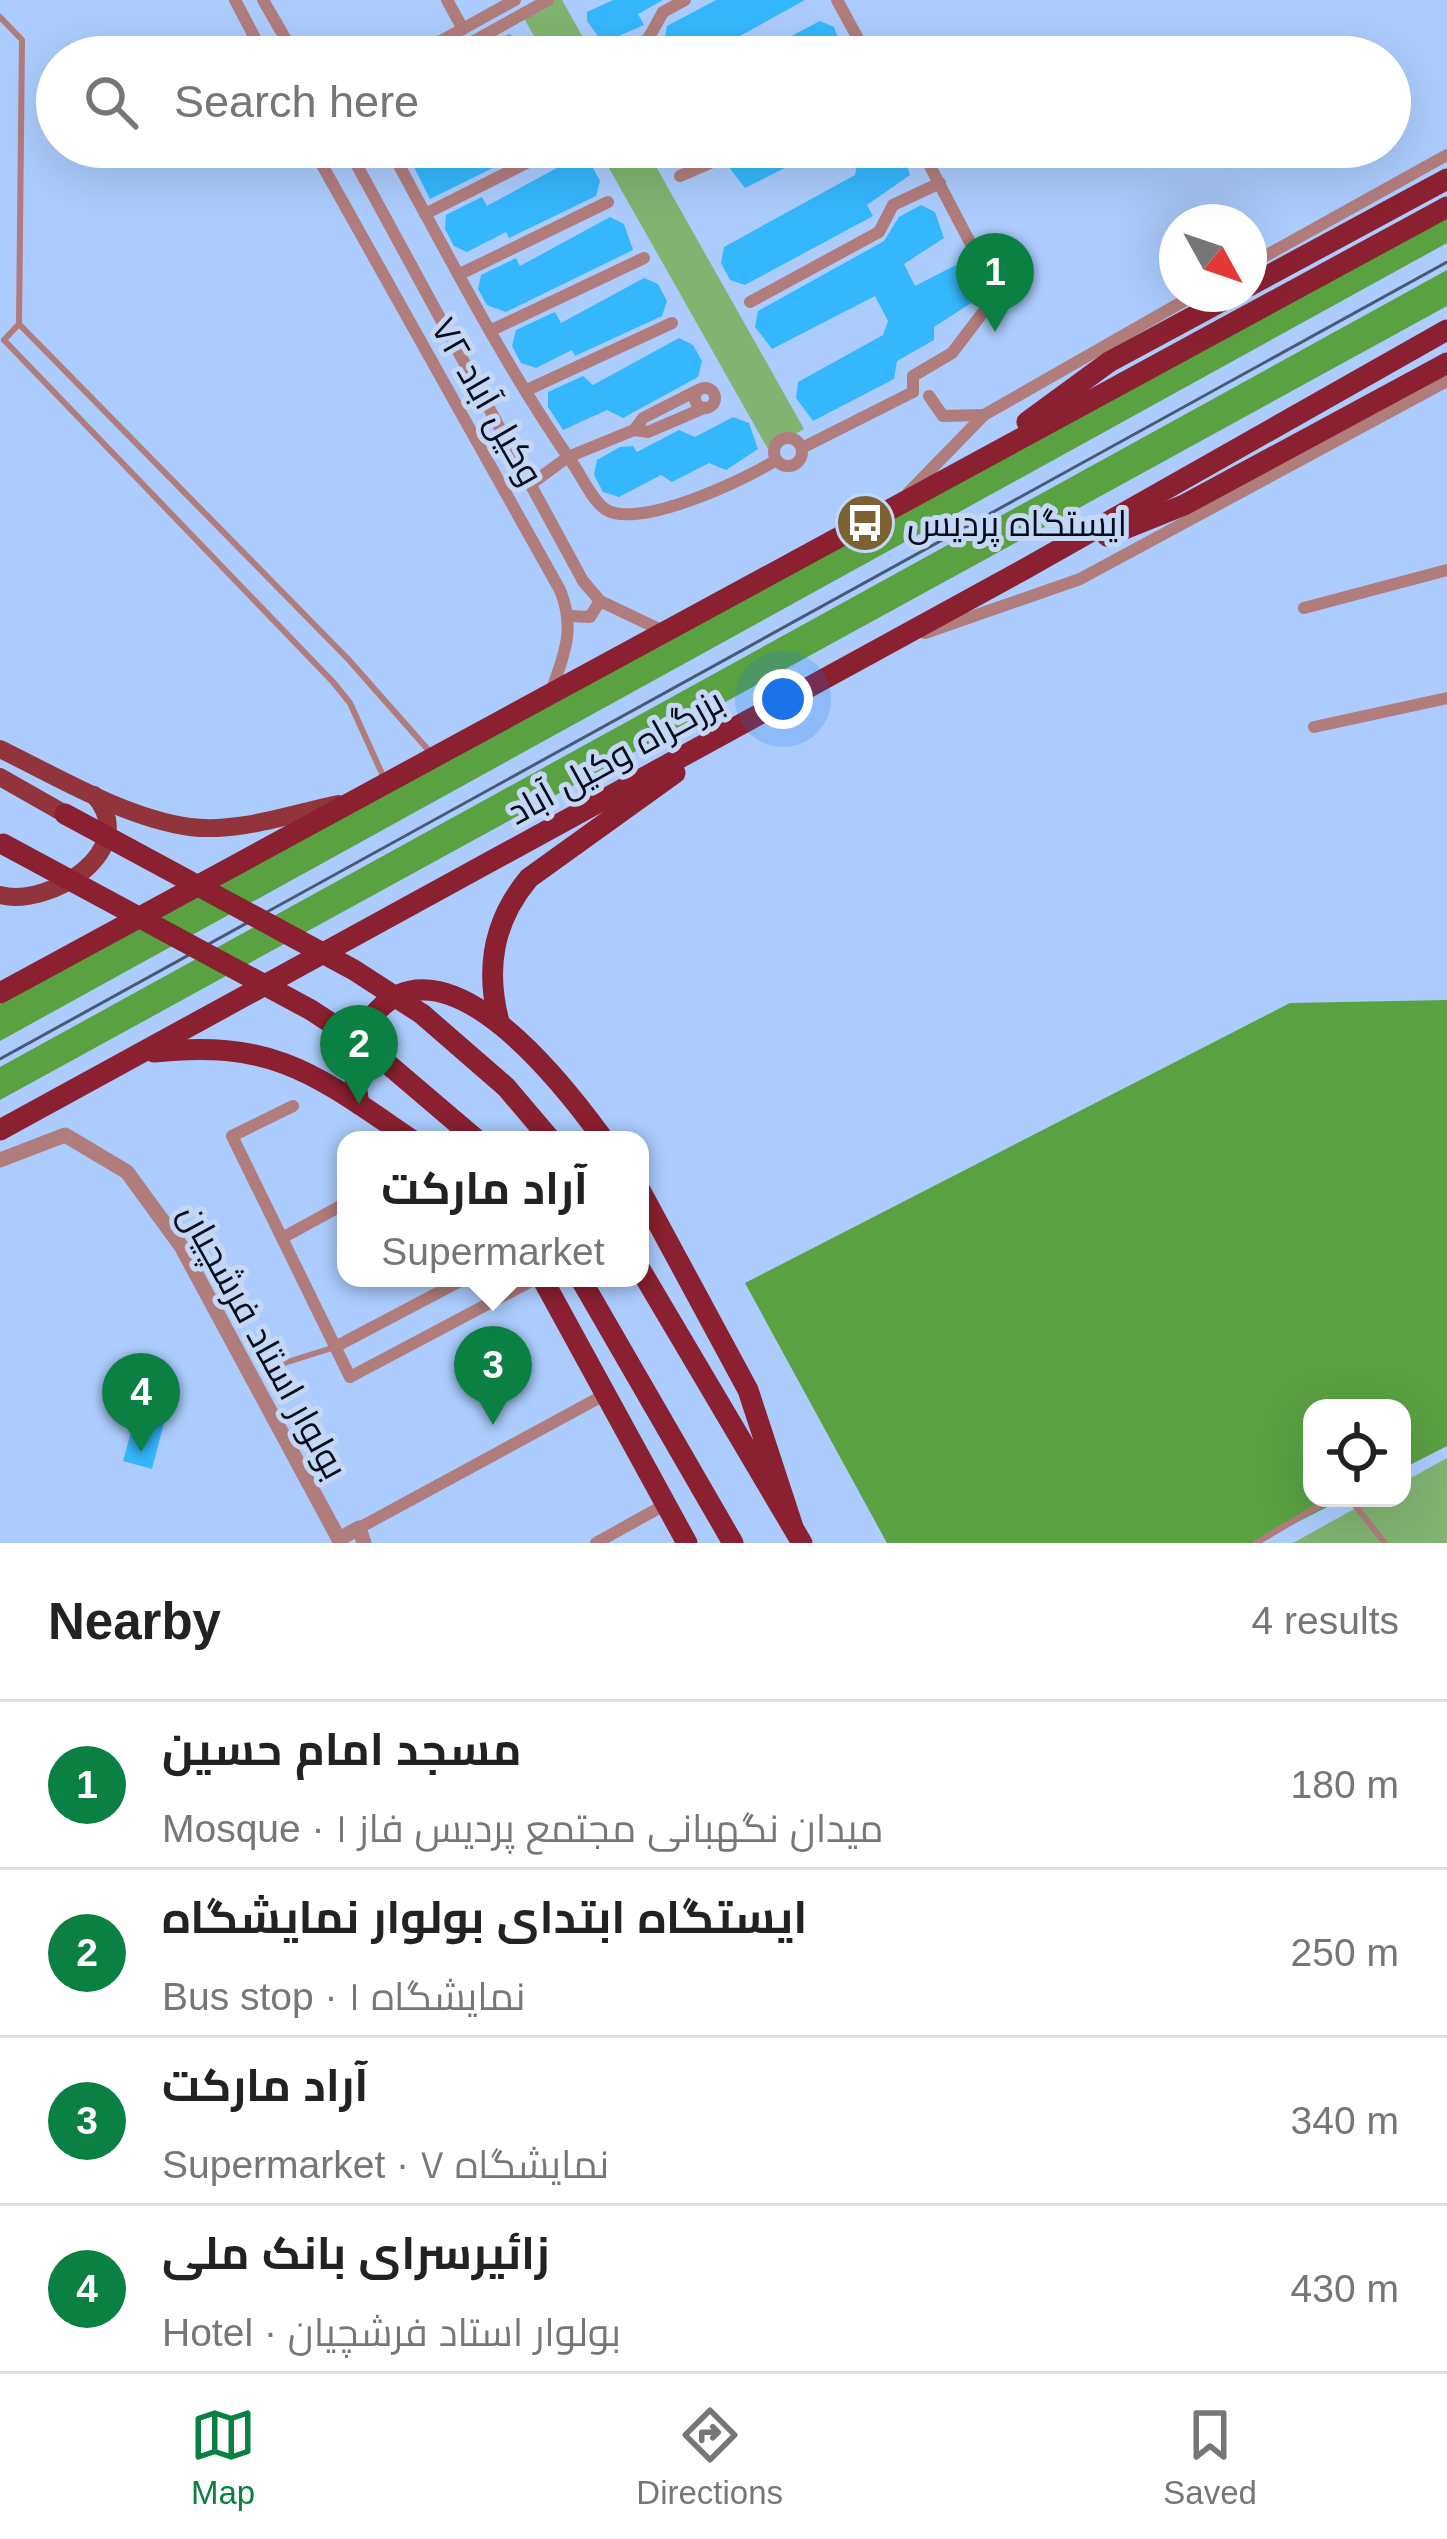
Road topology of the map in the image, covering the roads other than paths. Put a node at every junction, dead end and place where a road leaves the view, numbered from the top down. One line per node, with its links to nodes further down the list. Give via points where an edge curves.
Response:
1 (235, 0): 10 (street)
2 (262, 0): 11 (street)
3 (447, 0): 9 (street)
4 (515, 0): 9 (street)
5 (685, 0): 14 (street, via 663,12)
6 (837, 0): 15 (street)
7 (539, 2): 13 (street)
8 (0, 16): 37 (lane, via 22,40)
9 (463, 29): 12 (street)
10 (254, 36)
11 (283, 36)
12 (450, 36)
13 (481, 36)
14 (650, 36)
15 (857, 36)
16 (1447, 155): 29 (street)
17 (324, 168): 45 (street, ۷۲ وکیل آباد)
18 (358, 168): 43 (street, ۷۲ وکیل آباد)
19 (400, 168): 28 (street)
20 (516, 168): 28 (street)
21 (698, 168): 23 (street)
22 (932, 168): 25 (street)
23 (680, 176)
24 (1447, 179): 32 (highway)
25 (940, 183): 33 (street, via 893,205 879,232); 42 (street, via 997,299)
26 (608, 202): 31 (street)
27 (1447, 207): 54 (highway)
28 (425, 214): 31 (street)
29 (1267, 255)
30 (644, 258): 38 (street)
31 (460, 274): 38 (street)
32 (1267, 276)
33 (750, 302)
34 (1164, 312): 49 (street)
35 (1202, 312): 54 (highway, via 1109,362)
36 (672, 323): 46 (street)
37 (19, 324): 40 (lane); 69 (lane)
38 (492, 330): 46 (street)
39 (1447, 330): 57 (highway, بزرگراه وکیل آباد)
40 (2, 340): 71 (lane, via 333,682)
41 (1447, 363): 57 (highway, via 1184,505)
42 (928, 370): 47 (street, via 913,376); 48 (street, via 937,383)
43 (472, 375): 45 (street); 55 (street, ۷۲ وکیل آباد)
44 (1447, 381): 63 (street, via 1080,580)
45 (446, 390): 61 (street, ۷۲ وکیل آباد)
46 (526, 390): 52 (street)
47 (913, 392): 48 (street); 51 (street)
48 (929, 396): 49 (street, via 943,416)
49 (984, 415): 56 (street)
50 (634, 430): 50 (street, via 648,432 715,397 709,388 698,390); 52 (street)
51 (802, 448): 53 (street, via 793,466); 53 (street, via 783,439)
52 (568, 457): 53 (street, via 604,508 617,513 692,502); 55 (street)
53 (776, 460)
54 (953, 475): 56 (highway)
55 (531, 484): 59 (street, ۷۲ وکیل آباد)
56 (894, 507): 62 (highway)
57 (1023, 570): 63 (highway, بزرگراه وکیل آباد)
58 (1447, 570): 60 (street)
59 (600, 601): 61 (street, via 590,617); 62 (street)
60 (1304, 608)
61 (571, 616): 64 (street)
62 (663, 632): 64 (highway)
63 (879, 649): 67 (highway, بزرگراه وکیل آباد)
64 (550, 692): 69 (highway)
65 (1447, 698): 66 (street)
66 (1313, 727)
67 (731, 730): 78 (highway, via 529,878 512,899 490,967); 79 (highway, بزرگراه وکیل آباد)
68 (0, 749): 72 (main road)
69 (434, 755): 71 (highway)
70 (0, 778): 74 (main road)
71 (386, 782): 73 (highway)
72 (91, 792): 73 (main road, via 192,827); 76 (main road, via 109,812 112,836 96,861 32,896)
73 (348, 802): 77 (highway)
74 (65, 814): 85 (highway, bridge, via 422,1014)
75 (1, 843): 84 (highway, bridge, via 311,1010)
76 (0, 895)
77 (0, 993)
78 (499, 1022): 80 (highway, via 440,991 384,1003 363,1026 350,1059); 86 (highway)
79 (142, 1053): 80 (highway, via 252,1050); 82 (highway, بزرگراه وکیل آباد)
80 (359, 1104): 83 (highway)
81 (293, 1106): 90 (street, via 232,1136)
82 (0, 1130)
83 (399, 1131)
84 (466, 1131)
85 (543, 1131)
86 (596, 1131)
87 (0, 1160): 104 (street, بولوار استاد فرشچیان, via 65,1135 127,1172 182,1246)
88 (649, 1207): 102 (highway, via 748,1390)
89 (337, 1208): 90 (street)
90 (282, 1238): 96 (street)
91 (649, 1284): 102 (highway)
92 (449, 1287): 96 (street)
93 (522, 1287): 96 (street, via 350,1376)
94 (544, 1287): 98 (highway)
95 (585, 1287): 107 (highway)
96 (335, 1347): 97 (lane)
97 (278, 1365)
98 (607, 1394): 99 (highway); 103 (street)
99 (666, 1504): 105 (street); 106 (highway)
100 (1317, 1507): 108 (lane)
101 (1356, 1507): 109 (lane)
102 (797, 1533)
103 (361, 1536): 104 (street)
104 (340, 1541)
105 (596, 1543)
106 (687, 1543)
107 (733, 1543)
108 (1256, 1543)
109 (1385, 1543)

